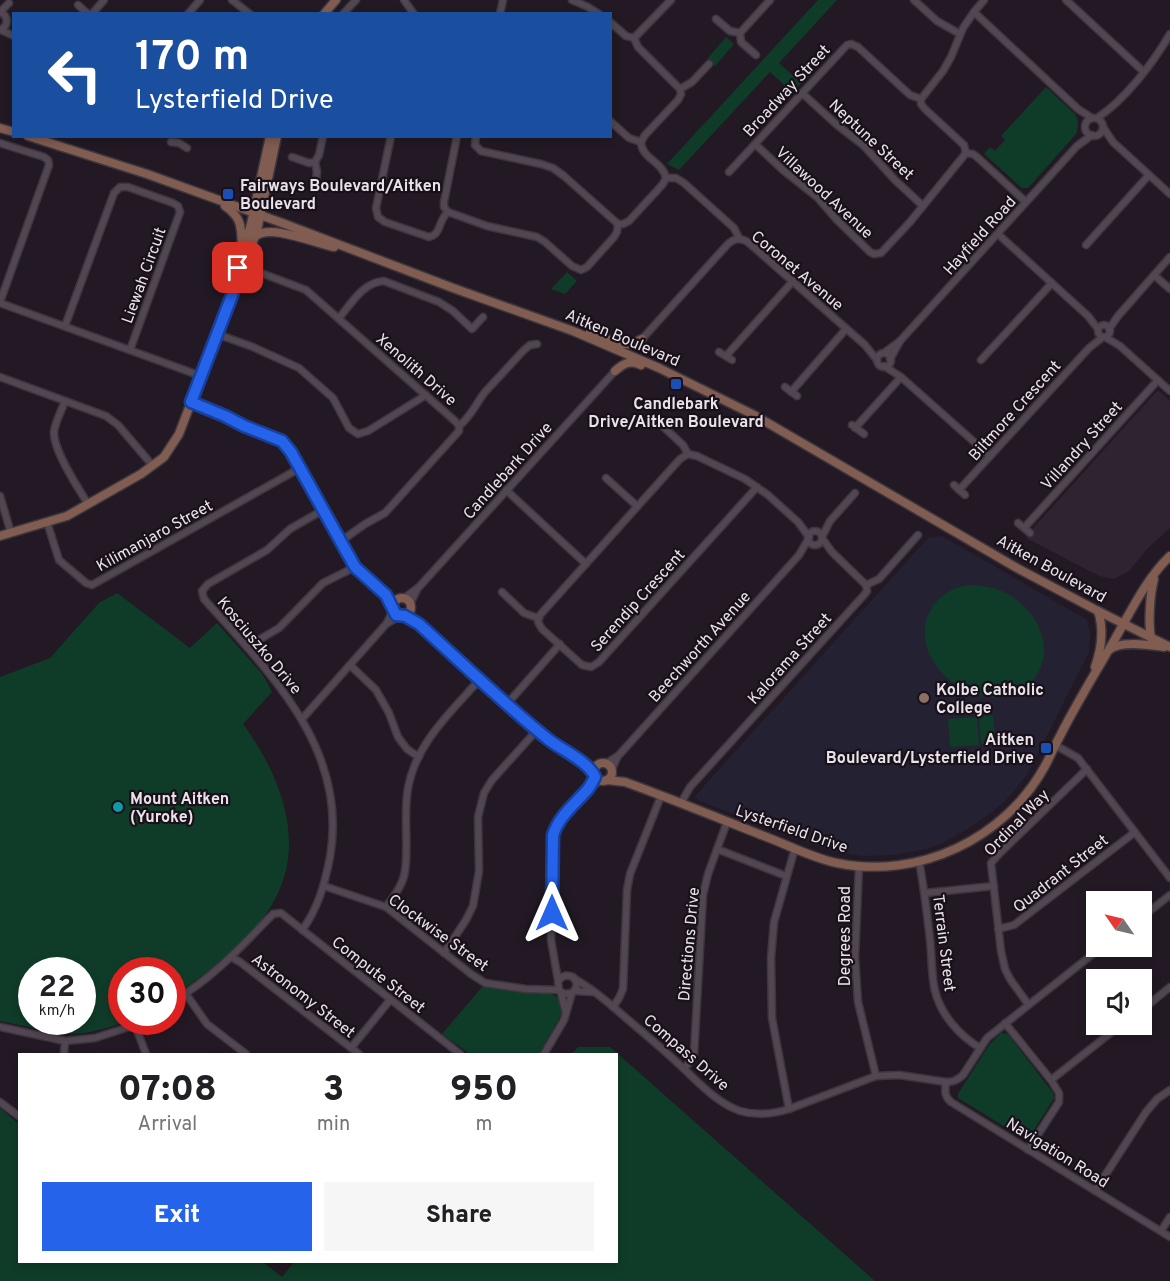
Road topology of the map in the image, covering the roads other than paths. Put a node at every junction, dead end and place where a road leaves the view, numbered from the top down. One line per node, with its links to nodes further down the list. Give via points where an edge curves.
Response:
1 (104, 0): 16 (street)
2 (200, 0): 17 (street)
3 (232, 0): 18 (street)
4 (336, 0): 19 (street)
5 (356, 0): 20 (street)
6 (572, 0): 21 (street)
7 (671, 0): 31 (street)
8 (770, 0): 28 (street)
9 (914, 0): 29 (street, via 937,21)
10 (984, 0): 22 (street)
11 (1066, 0): 34 (street)
12 (10, 2): 14 (street); 24 (street)
13 (78, 5): 15 (street)
14 (0, 12): 24 (street)
15 (87, 12)
16 (92, 12)
17 (190, 12)
18 (247, 12)
19 (326, 12)
20 (345, 12)
21 (595, 12)
22 (974, 12): 29 (street); 38 (street)
23 (716, 19): 28 (street, via 730,31)
24 (7, 21): 26 (street); 27 (street)
25 (612, 24): 31 (street)
26 (1, 30)
27 (12, 31)
28 (740, 33): 32 (street, via 741,42)
29 (960, 34): 37 (street, via 943,71)
30 (1170, 34): 34 (street)
31 (634, 38): 35 (street, via 638,47)
32 (756, 55)
33 (709, 64): 35 (street)
34 (1144, 72): 39 (street)
35 (680, 89): 54 (street, via 678,100)
36 (802, 93): 37 (street, Broadway Street, via 851,44 910,95); 57 (street, Broadway Street); 70 (street, Neptune Street, via 864,146)
37 (921, 99): 60 (street, via 925,109 964,145)
38 (1078, 109): 40 (street); 43 (street)
39 (1110, 110): 40 (street); 42 (street)
40 (1094, 118): 42 (street); 43 (street, Hayfield Road)
41 (612, 123): 54 (street)
42 (1103, 126): 44 (street, Hayfield Road); 55 (street)
43 (1086, 127): 44 (street); 58 (street, Hayfield Road)
44 (1095, 135): 55 (street); 58 (street, Hayfield Road)
45 (34, 138): 68 (street, Aitken Boulevard)
46 (270, 138): 72 (street)
47 (276, 138): 72 (street)
48 (323, 138): 62 (street)
49 (391, 138): 71 (street, via 376,208 378,218 431,237)
50 (457, 138): 71 (street, via 444,202)
51 (476, 138): 73 (street, via 476,147 484,152 541,164 559,172)
52 (180, 140): 53 (street); 59 (street)
53 (171, 142)
54 (640, 142): 65 (street, via 642,149 664,170)
55 (1113, 142): 64 (street)
56 (0, 143): 85 (street, via 44,157 49,165)
57 (755, 144): 63 (street, Broadway Street); 70 (street, Villawood Avenue, via 818,198 874,254 884,250)
58 (1077, 146): 69 (street, Hayfield Road)
59 (187, 148)
60 (966, 153): 69 (street, via 977,157); 70 (street, Villawood Avenue)
61 (292, 157): 62 (street)
62 (315, 162): 66 (street)
63 (729, 172)
64 (1149, 175): 67 (street); 77 (street)
65 (666, 178): 73 (street, via 629,221); 76 (street, via 681,181 730,224)
66 (316, 181)
67 (1170, 194)
68 (216, 199): 72 (street, Aitken Boulevard); 80 (street, via 239,220)
69 (1026, 202): 74 (street, Hayfield Road)
70 (923, 206)
71 (448, 212): 73 (street, via 537,237 580,270 614,237)
72 (256, 214): 75 (street); 78 (street, Aitken Boulevard); 80 (street)
73 (618, 224)
74 (998, 234): 83 (street); 94 (street, Hayfield Road)
75 (255, 237): 78 (street, via 280,232); 80 (street)
76 (736, 239): 82 (street, Coronet Avenue, via 749,243); 93 (street, Coronet Avenue)
77 (1086, 245)
78 (355, 250): 90 (street, Aitken Boulevard)
79 (1170, 258): 81 (street, Biltmore Crescent)
80 (242, 267): 87 (street, Xenolith Drive, via 306,290); 92 (street)
81 (1154, 275): 84 (street); 91 (street, Biltmore Crescent)
82 (793, 281): 89 (street, Coronet Avenue); 100 (street)
83 (1052, 283): 91 (street); 103 (street)
84 (1170, 289)
85 (0, 302): 88 (street)
86 (483, 317): 87 (street, via 472,329 439,302 384,281 370,284)
87 (339, 318): 114 (street, Xenolith Drive)
88 (65, 326): 98 (street); 98 (street, Liewah Circuit, via 117,188 128,187 173,203 180,212)
89 (846, 329): 96 (street, Coronet Avenue); 111 (street, via 794,394)
90 (573, 331): 93 (street, via 600,335 626,345); 97 (street, Aitken Boulevard)
91 (1104, 331): 110 (street); 121 (street, Biltmore Crescent)
92 (217, 334): 107 (street); 114 (street, via 298,368 333,398 349,428 358,434)
93 (642, 339): 104 (street, via 639,352)
94 (900, 341): 99 (street, Hayfield Road); 102 (street, Hayfield Road)
95 (537, 344): 118 (street, via 524,350)
96 (865, 345): 99 (street, Coronet Avenue); 101 (street, Coronet Avenue)
97 (610, 346): 104 (street, Aitken Boulevard); 106 (street, via 618,359)
98 (130, 350): 107 (street)
99 (883, 353): 101 (street); 102 (street)
100 (726, 356)
101 (877, 360): 105 (street)
102 (890, 360): 105 (street); 109 (street)
103 (981, 360)
104 (651, 364): 113 (street, Aitken Boulevard)
105 (884, 366): 109 (street)
106 (615, 371): 113 (street, via 634,362); 126 (street, Candlebark Drive)
107 (201, 376): 116 (street)
108 (0, 377): 115 (street)
109 (901, 377): 119 (street, via 854,426); 121 (street)
110 (1158, 380): 112 (street); 136 (street, Villandry Street, via 1027,531)
111 (784, 387)
112 (1170, 391)
113 (710, 392): 154 (street, Aitken Boulevard)
114 (426, 395): 118 (street, Xenolith Drive)
115 (65, 401): 122 (street, via 112,420); 130 (street, via 54,436 62,460)
116 (191, 402): 122 (street, via 175,442); 123 (street, Lysterfield Drive, via 282,441)
117 (657, 421): 120 (street)
118 (459, 426): 143 (street, Xenolith Drive, via 459,431 384,513)
119 (864, 434)
120 (688, 454): 125 (street); 131 (street)
121 (990, 456): 127 (street, Biltmore Crescent)
122 (153, 466): 130 (street)
123 (300, 468): 132 (street, Lysterfield Drive); 134 (street, Kilimanjaro Street, via 92,585 59,560)
124 (606, 478): 131 (street)
125 (757, 487): 135 (street); 158 (street, Serendip Crescent, via 595,666 582,665)
126 (506, 490): 148 (street); 153 (street, Candlebark Drive)
127 (959, 490)
128 (855, 493): 133 (street)
129 (0, 496): 138 (street)
130 (87, 504): 134 (street)
131 (637, 506): 148 (street)
132 (323, 510): 143 (street, Lysterfield Drive); 159 (street, Kosciuszko Drive, via 201,591)
133 (830, 521): 137 (street); 141 (street)
134 (47, 522): 138 (street)
135 (798, 522): 137 (street); 142 (street)
136 (1018, 523)
137 (815, 531): 141 (street); 142 (street)
138 (11, 533): 140 (street)
139 (918, 535): 151 (street, via 879,579)
140 (0, 536)
141 (822, 537): 144 (street); 145 (street)
142 (809, 538): 144 (street); 146 (street, Beechworth Avenue)
143 (340, 541): 149 (street, Lysterfield Drive)
144 (814, 545): 145 (street); 146 (street, Beechworth Avenue)
145 (832, 552): 151 (street)
146 (799, 555): 171 (street, Beechworth Avenue)
147 (1170, 556): 150 (street, Lysterfield Drive)
148 (586, 564): 155 (street)
149 (355, 567): 153 (street, Lysterfield Drive); 159 (street, via 323,583 279,628)
150 (1157, 570): 156 (street, Lysterfield Drive); 157 (street, via 1151,592)
151 (866, 585): 173 (street, Kalorama Street, via 864,595 687,791)
152 (502, 592): 155 (street, Serendip Crescent, via 524,613)
153 (401, 607): 162 (street, Candlebark Drive); 163 (street, Lysterfield Drive)
154 (1098, 611): 156 (street, Aitken Boulevard); 164 (street, via 1101,639)
155 (538, 618): 158 (street, Serendip Crescent, via 540,626)
156 (1123, 624): 157 (street, Aitken Boulevard); 161 (street, Lysterfield Drive)
157 (1151, 638): 160 (street, Aitken Boulevard)
158 (560, 644): 165 (street)
159 (246, 647): 166 (street, Kosciuszko Drive)
160 (1170, 647): 161 (street, via 1120,645)
161 (1107, 653): 164 (street, Lysterfield Drive)
162 (350, 665): 166 (street, Candlebark Drive); 169 (street, via 376,690 398,738)
163 (480, 679): 165 (street, Lysterfield Drive); 169 (street, via 436,728)
164 (1087, 687): 168 (street, Lysterfield Drive)
165 (507, 704): 167 (street, Lysterfield Drive)
166 (302, 719): 182 (street, Kosciuszko Drive, via 320,753 330,789 333,833)
167 (537, 730): 171 (street, Lysterfield Drive); 190 (street, via 484,793 478,817 479,871 473,906)
168 (1055, 745): 170 (street); 178 (street, Lysterfield Drive, via 1034,784 1008,814 968,843)
169 (419, 757): 186 (street, via 408,787 405,872)
170 (1087, 769): 175 (street); 183 (street, Ordinal Way, via 992,861)
171 (603, 772): 172 (street, Lysterfield Drive); 193 (street, Beechworth Avenue, via 564,815 553,835)
172 (661, 796): 173 (street, Lysterfield Drive); 206 (street, via 630,874 623,989)
173 (684, 804): 174 (street, Lysterfield Drive)
174 (727, 822): 176 (street, Lysterfield Drive); 177 (street, Directions Drive)
175 (1135, 832): 181 (street); 188 (street, Quadrant Street, via 1014,925)
176 (795, 848): 179 (street, Lysterfield Drive); 180 (street)
177 (717, 849): 180 (street); 222 (street, Directions Drive, via 701,910 694,1054)
178 (919, 861): 179 (street, Lysterfield Drive); 184 (street, Terrain Street)
179 (859, 866): 223 (street, Degrees Road, via 855,957 858,1002)
180 (786, 876): 228 (street, via 774,922 771,958 772,1018)
181 (1170, 878)
182 (324, 886): 186 (street, Clockwise Street); 189 (street, Kosciuszko Drive)
183 (993, 886): 184 (street); 188 (street, Ordinal Way)
184 (925, 893): 215 (street, Terrain Street, via 935,991 950,1022)
185 (1170, 895): 187 (street)
186 (386, 907): 190 (street, Clockwise Street)
187 (1152, 909)
188 (998, 929): 205 (street, Ordinal Way, via 1005,969)
189 (302, 930): 191 (street, Compute Street, via 281,913 273,914); 203 (street, Compute Street)
190 (444, 953): 198 (street, Clockwise Street, via 485,983)
191 (231, 957): 202 (street); 214 (street, Astronomy Street)
192 (1089, 957): 205 (street)
193 (554, 959): 194 (street); 196 (street, Beechworth Avenue)
194 (568, 975): 195 (street); 196 (street)
195 (575, 980): 200 (street); 201 (street, Compass Drive)
196 (558, 981): 198 (street); 199 (street)
197 (1170, 987): 204 (street)
198 (540, 990): 199 (street, Clockwise Street)
199 (560, 991): 200 (street); 207 (street)
200 (573, 992): 201 (street); 207 (street)
201 (594, 992): 206 (street, Compass Drive)
202 (186, 994): 218 (street, via 207,1024)
203 (390, 1000): 214 (street); 220 (street, Compute Street)
204 (1152, 1002)
205 (1028, 1004): 208 (street)
206 (613, 1007): 222 (street, Compass Drive)
207 (566, 1013): 221 (street)
208 (1005, 1023): 215 (street); 224 (street)
209 (0, 1028): 213 (street)
210 (108, 1034): 213 (street)
211 (139, 1035): 217 (street)
212 (1108, 1035): 224 (street)
213 (65, 1041): 216 (street)
214 (351, 1048): 219 (street, Astronomy Street)
215 (980, 1048): 225 (street, via 963,1075)
216 (64, 1053)
217 (146, 1053)
218 (245, 1053)
219 (358, 1053)
220 (459, 1053)
221 (545, 1053)
222 (684, 1069): 228 (street, Compass Drive, via 716,1097 741,1111 765,1114)
223 (876, 1076): 225 (street, Compass Drive); 228 (street, Compass Drive)
224 (1051, 1080): 230 (street, via 1059,1093 1059,1102)
225 (946, 1082): 230 (street, Navigation Road, via 945,1095 951,1102)
226 (1170, 1090): 231 (street, via 1146,1112)
227 (0, 1102): 229 (street)
228 (789, 1109)
229 (18, 1116)
230 (1028, 1150): 231 (street, Navigation Road)
231 (1095, 1191): 233 (street, Navigation Road)
232 (1170, 1217): 233 (street)
233 (1161, 1232): 234 (street, Navigation Road)
234 (1170, 1237)

